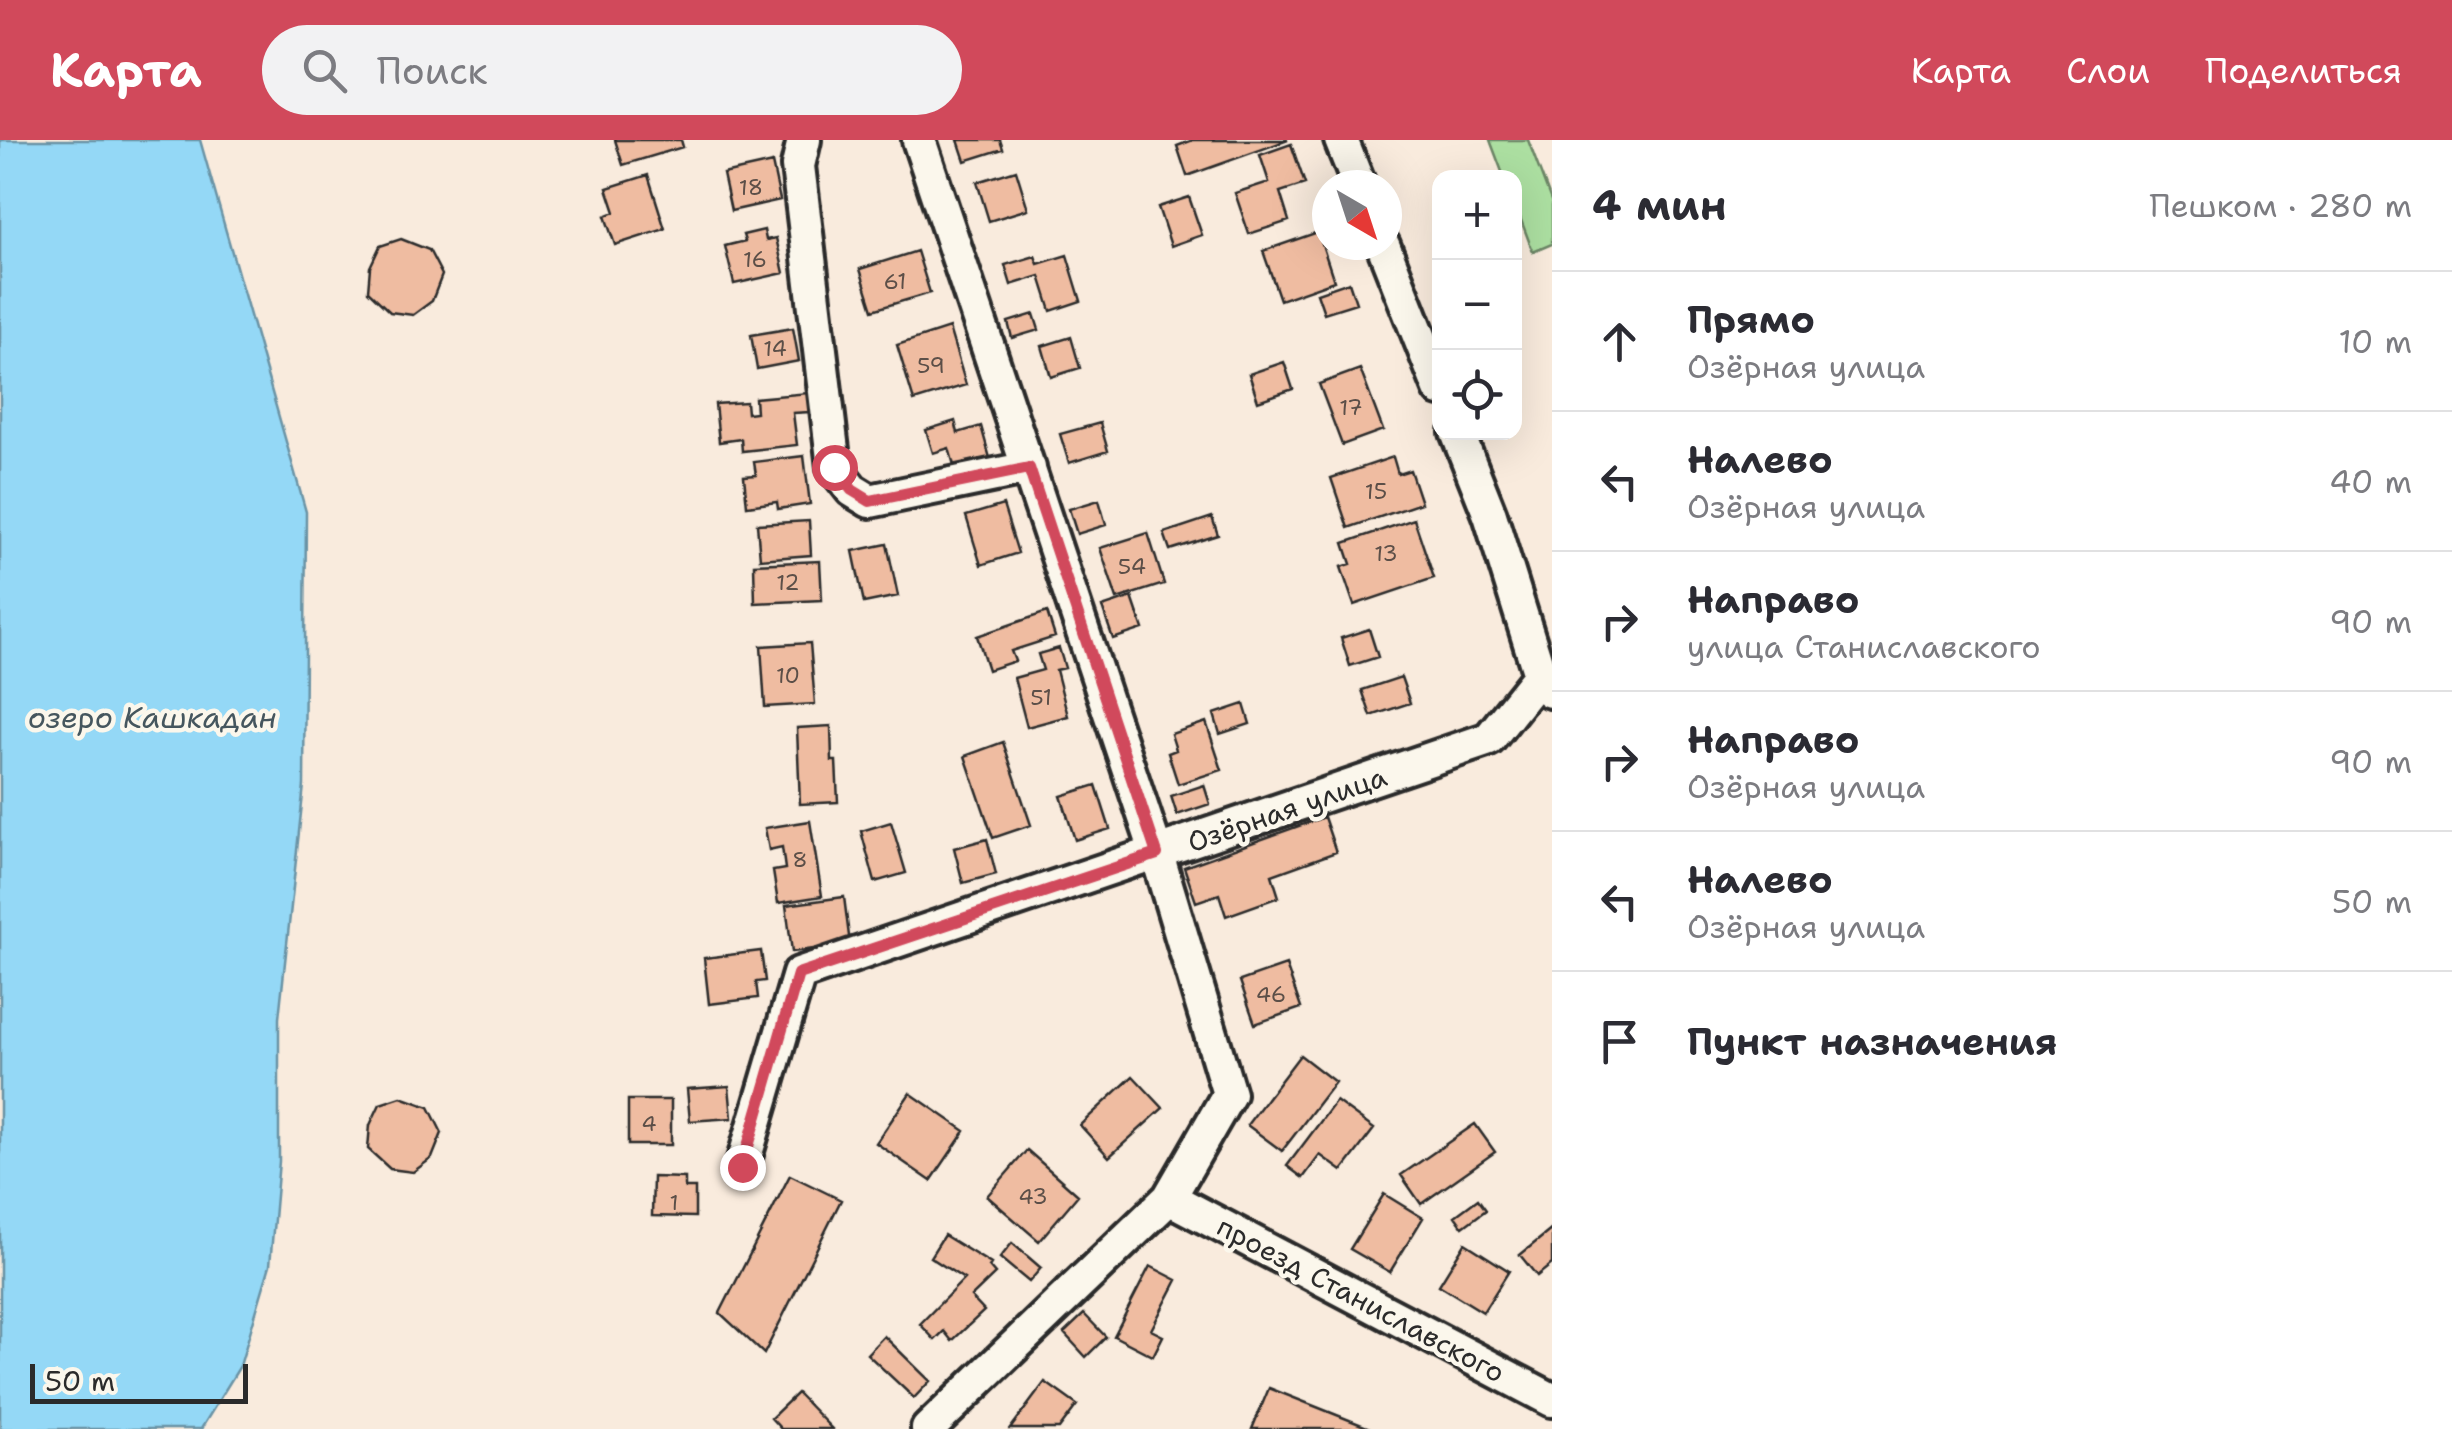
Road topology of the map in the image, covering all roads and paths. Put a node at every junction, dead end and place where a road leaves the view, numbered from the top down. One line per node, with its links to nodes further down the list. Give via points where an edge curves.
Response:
1 (804, 140): 8 (street, via 798,166 834,467 870,501)
2 (920, 140): 8 (street)
3 (1341, 140): 4 (street)
4 (1353, 170)
5 (1389, 260): 6 (street)
6 (1432, 368)
7 (1460, 440): 9 (street)
8 (1029, 468): 10 (street)
9 (1546, 685): 10 (street, Озёрная улица, via 1489,740)
10 (1157, 854): 11 (street, Озёрная улица, via 798,974); 12 (street, via 1229,1094)
11 (742, 1167)
12 (1169, 1198): 13 (street, проезд Станиславского); 14 (street)
13 (1552, 1400)
14 (928, 1429)

